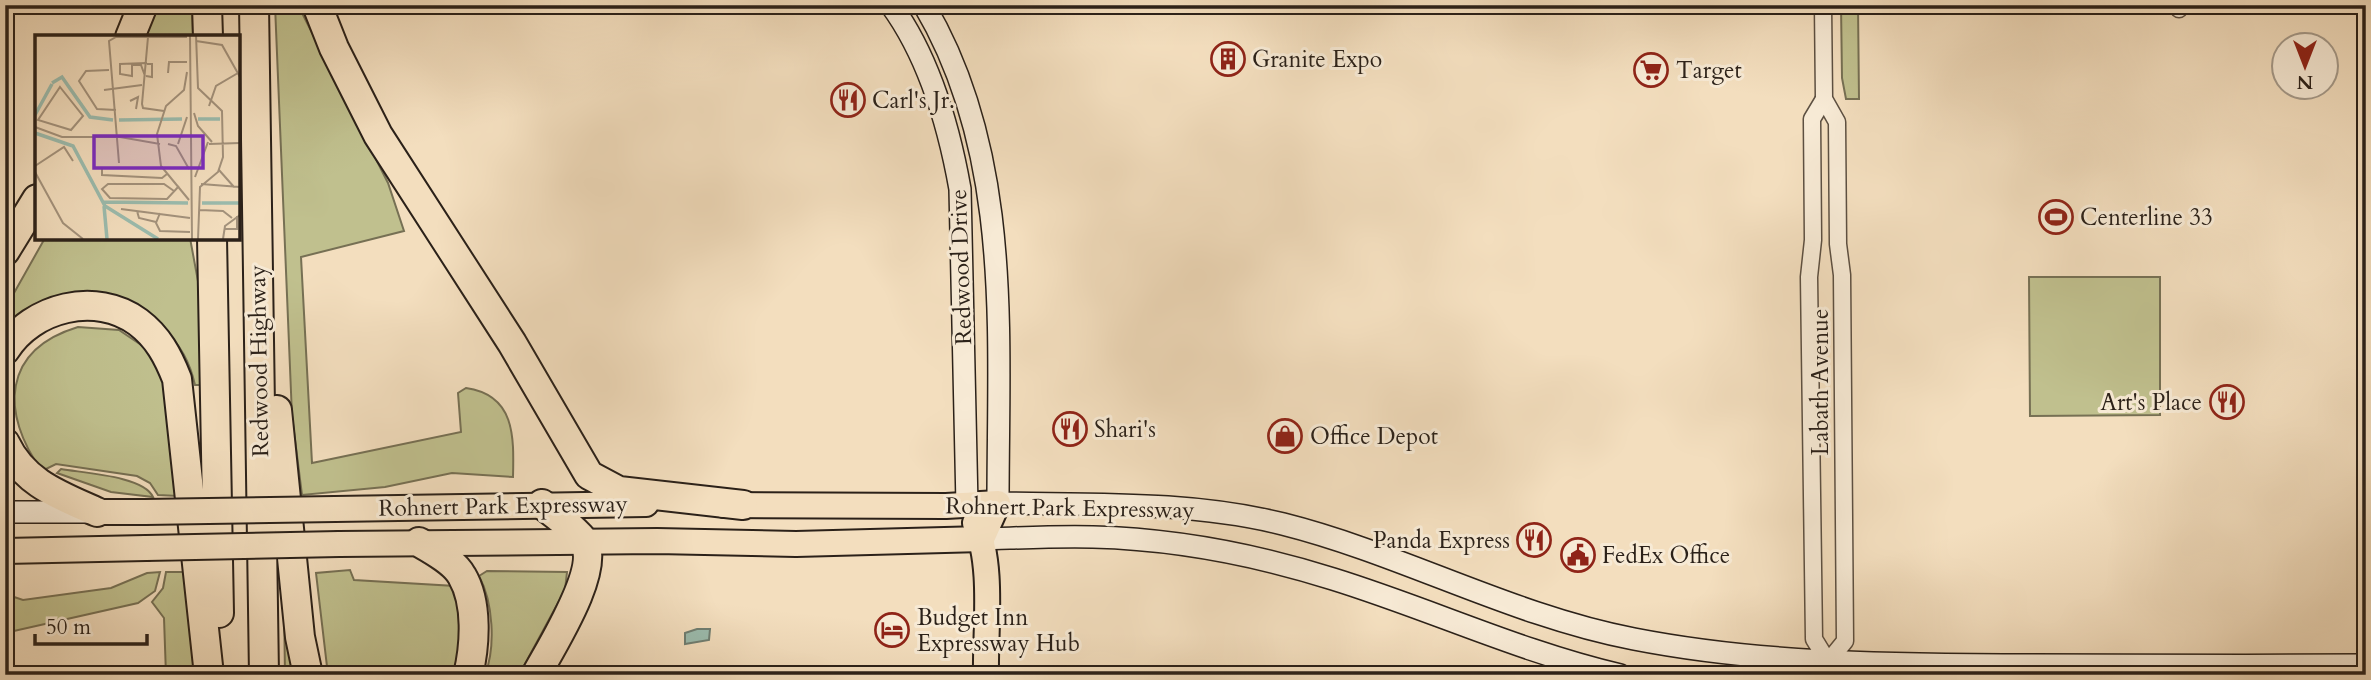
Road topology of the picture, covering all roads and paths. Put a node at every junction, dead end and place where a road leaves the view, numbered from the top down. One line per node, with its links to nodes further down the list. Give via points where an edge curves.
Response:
1 (143, 5): 8 (highway)
2 (207, 5): 9 (highway)
3 (254, 5): 12 (highway, Redwood Highway)
4 (317, 5): 19 (highway, via 378,135 512,343 589,475 619,491)
5 (891, 5): 20 (main road, Redwood Drive, via 913,42 937,100 952,144 960,189)
6 (924, 5): 17 (main road, Redwood Drive, via 964,88 990,189 996,279)
7 (1823, 5): 10 (street, Labath Avenue)
8 (131, 35)
9 (208, 35)
10 (1824, 99): 30 (street, Labath Avenue, via 1812,119 1809,277 1814,639); 30 (street, Labath Avenue, via 1837,122 1844,623 1844,641)
11 (35, 202): 14 (highway)
12 (257, 236): 33 (highway, Redwood Highway); 34 (highway, via 300,637)
13 (212, 240): 32 (highway, Redwood Highway)
14 (5, 251)
15 (5, 350): 31 (highway, via 40,317 63,307 88,306 116,311 136,321 168,356 177,379)
16 (5, 443): 22 (highway, via 23,472 48,490)
17 (998, 503): 20 (main road, Rohnert Park Expressway); 23 (main road, Redwood Drive); 27 (main road, Rohnert Park Expressway, via 1140,505 1216,512 1304,530)
18 (542, 504): 19 (main road, Rohnert Park Expressway); 22 (main road, Rohnert Park Expressway, bridge); 24 (highway)
19 (743, 505): 20 (main road, Rohnert Park Expressway)
20 (967, 505): 23 (main road, Redwood Drive)
21 (5, 512): 22 (main road, Rohnert Park Expressway)
22 (97, 512)
23 (982, 539): 24 (main road, Rohnert Park Expressway, via 796,544); 28 (main road, Rohnert Park Expressway, via 1094,537 1212,550 1331,578); 37 (main road, Redwood Drive)
24 (584, 541): 25 (main road, Rohnert Park Expressway); 36 (highway, via 588,558 580,589)
25 (419, 542): 26 (main road, Rohnert Park Expressway, bridge); 35 (highway, via 461,574 467,587 472,614)
26 (5, 551)
27 (1420, 570): 28 (main road); 30 (main road, Rohnert Park Expressway, via 1630,638)
28 (1408, 604): 38 (main road, Rohnert Park Expressway, via 1492,638)
29 (2366, 665): 30 (main road, Rohnert Park Expressway)
30 (1827, 668)
31 (209, 675)
32 (220, 675)
33 (264, 675)
34 (309, 675)
35 (468, 675)
36 (536, 675)
37 (986, 675)
38 (1620, 675)

